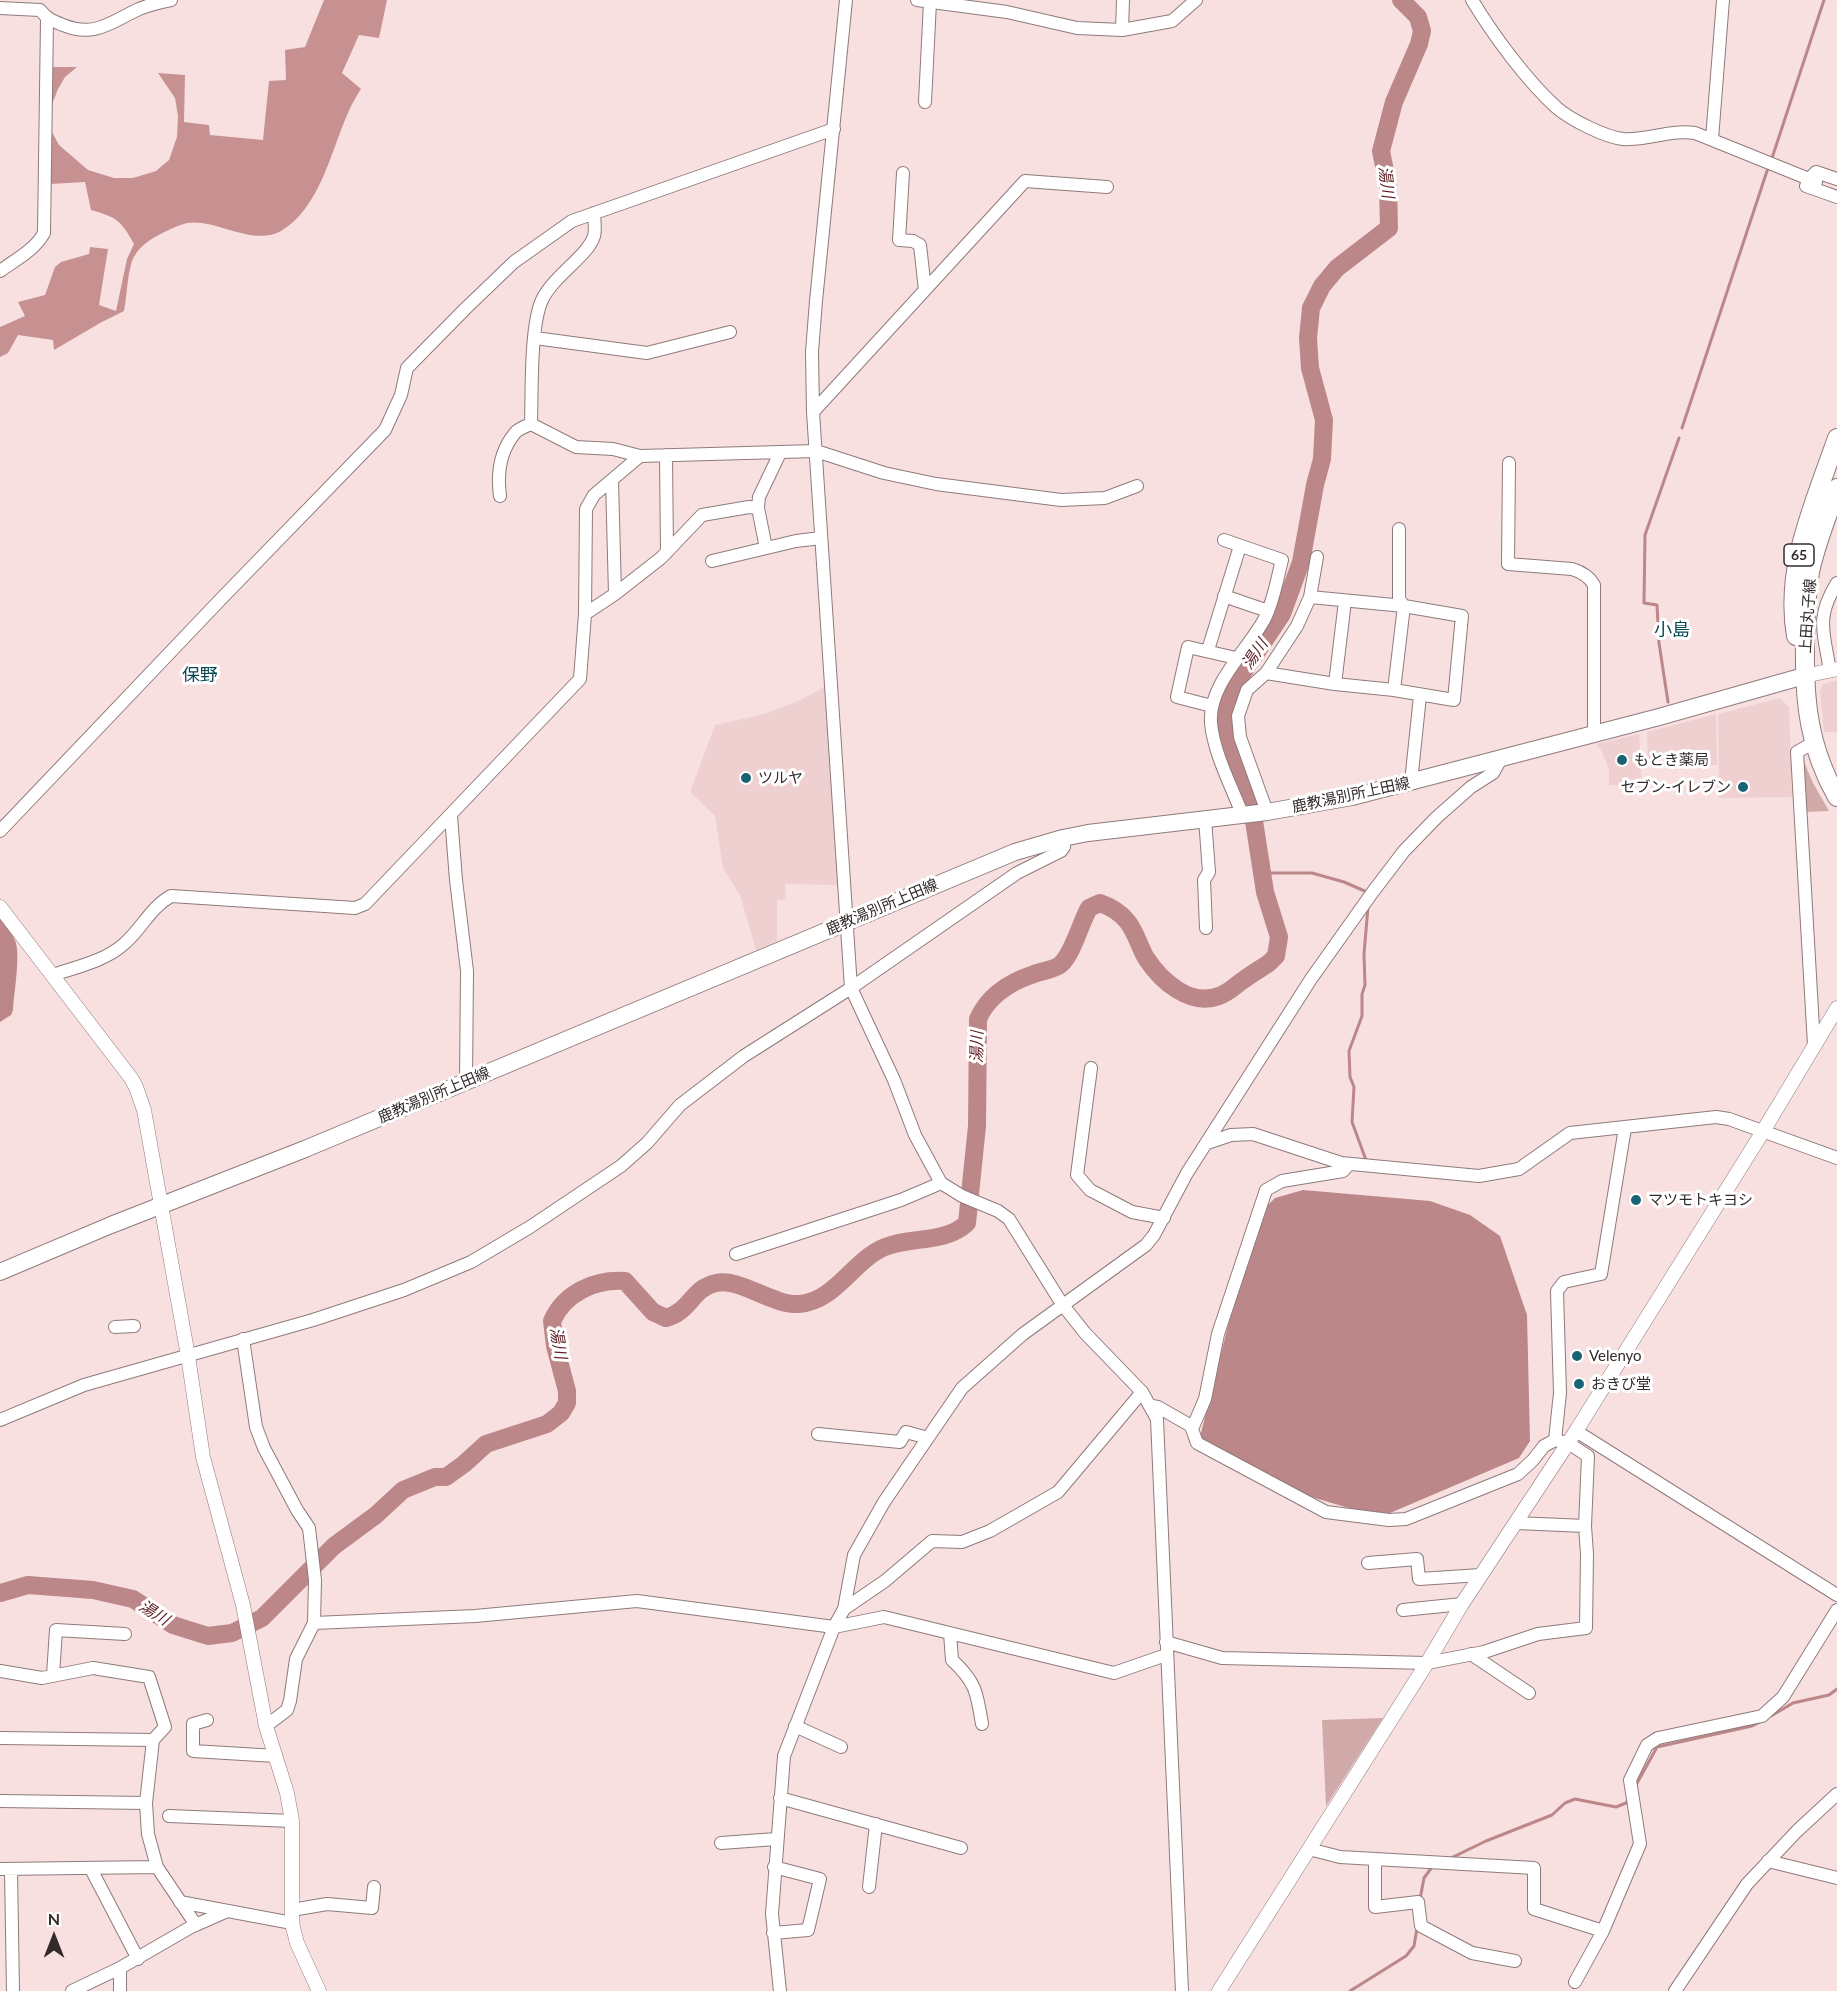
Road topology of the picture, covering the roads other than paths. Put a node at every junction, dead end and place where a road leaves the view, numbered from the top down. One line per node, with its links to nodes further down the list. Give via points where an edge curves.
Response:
1 (171, 0): 9 (street, via 85,31)
2 (846, 0): 12 (street)
3 (1123, 0): 10 (street)
4 (1196, 0): 10 (street, via 1172,21)
5 (1472, 0): 13 (street, via 1525,72 1569,117 1616,138 1684,131)
6 (1723, 0): 13 (street)
7 (923, 1): 10 (street, via 1007,12 1077,28); 11 (street)
8 (0, 8): 9 (street)
9 (45, 10): 21 (street, via 44,233 32,248)
10 (1122, 30)
11 (925, 102)
12 (834, 129): 20 (street); 25 (street, via 812,352)
13 (1712, 139): 15 (street)
14 (903, 173): 22 (street, via 899,240 920,245)
15 (1809, 179): 16 (street, via 1816,172); 18 (street); 19 (street, via 1806,186)
16 (1837, 179)
17 (1107, 187): 22 (street, via 1025,181)
18 (1837, 189)
19 (1837, 197)
20 (594, 213): 24 (street, via 594,235 549,286 541,302); 72 (street, via 572,221 514,262 407,368 386,430)
21 (0, 271)
22 (926, 290): 25 (street)
23 (730, 332): 24 (street, via 647,353)
24 (535, 338): 26 (street)
25 (813, 412): 28 (street)
26 (531, 424): 31 (street, via 576,447 613,449); 36 (street, via 516,431 501,460)
27 (1837, 438): 34 (main road, 上田丸子線 / 65)
28 (816, 451): 29 (street); 35 (street, via 884,473 936,484 1061,500 1105,498); 39 (street)
29 (780, 453): 30 (street); 37 (street, via 759,497)
30 (666, 455): 31 (street); 43 (street)
31 (640, 456): 33 (street)
32 (1509, 463): 63 (street, via 1508,564 1581,571 1594,585)
33 (612, 480): 47 (street); 53 (street, via 594,495 586,509)
34 (1832, 484): 58 (main road, 上田丸子線 / 65, via 1801,544 1793,587 1794,621)
35 (1137, 486)
36 (500, 496)
37 (758, 508): 42 (street); 43 (street, via 702,515)
38 (1399, 529): 51 (street, via 1399,598)
39 (821, 538): 42 (street); 75 (street)
40 (1224, 540): 41 (street)
41 (1240, 546): 48 (street); 52 (street, via 1282,560)
42 (766, 548): 45 (street)
43 (667, 552): 47 (street)
44 (1317, 557): 49 (street)
45 (712, 561)
46 (1837, 583): 56 (street, via 1822,617 1823,641)
47 (615, 594): 53 (street)
48 (1224, 596): 52 (street); 54 (street)
49 (1310, 597): 50 (street); 57 (street, via 1297,626)
50 (1345, 601): 51 (street); 59 (street)
51 (1404, 606): 60 (street); 61 (street, via 1462,616 1454,700)
52 (1268, 611): 55 (street)
53 (585, 614): 70 (street, via 580,679)
54 (1208, 650): 55 (street); 62 (street, via 1188,647 1177,697)
55 (1236, 658): 62 (street)
56 (1833, 670): 58 (street)
57 (1266, 673): 59 (street); 68 (street, via 1247,690 1238,716 1240,737)
58 (1804, 676): 63 (main road, 鹿教湯別所上田線); 64 (main road, 上田丸子線 / 65)
59 (1335, 684): 60 (street)
60 (1394, 690): 61 (street)
61 (1420, 696): 66 (street)
62 (1212, 706): 69 (street, via 1216,748)
63 (1594, 734): 65 (main road, 鹿教湯別所上田線)
64 (1813, 743): 67 (main road, 上田丸子線 / 65); 80 (street, via 1797,752)
65 (1502, 757): 66 (main road, 鹿教湯別所上田線); 85 (street, via 1493,772 1420,834 1372,893 1311,979)
66 (1411, 782): 68 (main road, 鹿教湯別所上田線)
67 (1837, 797)
68 (1265, 812): 69 (main road, 鹿教湯別所上田線)
69 (1244, 814): 71 (main road, 鹿教湯別所上田線)
70 (451, 816): 77 (street, via 365,904 355,908 171,896 160,902 125,944 103,957); 82 (street, via 467,971)
71 (1205, 819): 73 (main road, 鹿教湯別所上田線); 76 (street, via 1209,872 1204,880)
72 (0, 831)
73 (1063, 838): 75 (main road, 鹿教湯別所上田線, via 1015,852); 78 (street, via 1061,851 1017,873)
74 (0, 907): 77 (street)
75 (847, 922): 78 (street); 82 (main road, 鹿教湯別所上田線)
76 (1206, 928)
77 (53, 975): 89 (street, via 136,1087 144,1110)
78 (851, 988): 88 (street, via 915,1135); 96 (street, via 701,1088 621,1166 471,1262 404,1290)
79 (1837, 1008): 80 (street)
80 (1814, 1046): 84 (street)
81 (1090, 1068): 90 (street, via 1077,1174 1090,1190 1132,1212)
82 (466, 1081): 89 (main road, 鹿教湯別所上田線)
83 (1625, 1128): 84 (street, via 1716,1118 1729,1119); 87 (street, via 1570,1133 1519,1169 1486,1175); 104 (street, via 1601,1274 1564,1282 1557,1291 1560,1393)
84 (1762, 1133): 86 (street); 104 (street)
85 (1208, 1143): 87 (street, via 1231,1135 1253,1134); 90 (street)
86 (1837, 1158)
87 (1349, 1164): 101 (street, via 1342,1171 1282,1182 1266,1190 1218,1335 1205,1399)
88 (941, 1183): 91 (street); 93 (street, via 1009,1219)
89 (161, 1206): 92 (main road, 鹿教湯別所上田線); 97 (street)
90 (1164, 1218): 93 (street, via 1137,1254)
91 (736, 1254)
92 (0, 1272)
93 (1062, 1304): 98 (street); 103 (street, via 962,1388)
94 (134, 1326): 95 (street)
95 (115, 1327)
96 (243, 1339): 97 (street); 114 (street, via 256,1426 264,1448 309,1528 315,1580)
97 (188, 1356): 100 (street, via 84,1385); 126 (street, via 203,1457 243,1605)
98 (1142, 1392): 99 (street); 111 (street, via 1058,1492 990,1531 962,1542 932,1541)
99 (1149, 1406): 101 (street); 118 (street, via 1156,1419)
100 (0, 1420)
101 (1193, 1426): 104 (street, via 1197,1443 1326,1512 1389,1520 1406,1519 1518,1474 1544,1446)
102 (818, 1434): 103 (street, via 900,1442 906,1432)
103 (928, 1438): 111 (street, via 854,1555)
104 (1566, 1438): 105 (street); 106 (street, via 1588,1456); 109 (street)
105 (1516, 1523): 106 (street); 108 (street)
106 (1585, 1526): 119 (street, via 1586,1628 1538,1634)
107 (1368, 1563): 108 (street, via 1418,1559 1419,1579)
108 (1481, 1575): 110 (street)
109 (1837, 1595)
110 (1462, 1604): 112 (street); 120 (street)
111 (844, 1609): 115 (street)
112 (1403, 1610)
113 (1837, 1610): 156 (street, via 1783,1697 1762,1716 1658,1738 1647,1745 1630,1780 1640,1844)
114 (314, 1623): 115 (street, via 475,1616 637,1601); 126 (street, via 296,1659 287,1710)
115 (834, 1628): 116 (street, via 884,1617); 127 (street)
116 (950, 1633): 118 (street, via 1114,1673); 125 (street, via 952,1660 967,1674 976,1691)
117 (125, 1634): 122 (street, via 56,1630)
118 (1166, 1649): 120 (street, via 1222,1658); 167 (street)
119 (1471, 1654): 120 (street); 123 (street)
120 (1427, 1663): 142 (street)
121 (0, 1671): 122 (street, via 42,1678)
122 (53, 1675): 129 (street, via 93,1668 149,1677 165,1727)
123 (1529, 1693)
124 (207, 1720): 131 (street, via 193,1724 193,1751)
125 (982, 1724)
126 (266, 1726): 131 (street)
127 (795, 1726): 130 (street); 133 (street, via 784,1756)
128 (0, 1738): 129 (street)
129 (153, 1740): 135 (street)
130 (841, 1747)
131 (276, 1756): 137 (street)
132 (1837, 1794): 144 (street)
133 (780, 1798): 138 (street); 139 (street)
134 (0, 1801): 135 (street)
135 (146, 1803): 145 (street, via 148,1834)
136 (170, 1816): 137 (street)
137 (292, 1821): 154 (street)
138 (876, 1824): 141 (street); 151 (street)
139 (776, 1839): 140 (street); 146 (street)
140 (721, 1843)
141 (961, 1848)
142 (1310, 1849): 143 (street, via 1340,1857); 168 (street)
143 (1375, 1859): 156 (street, via 1534,1868 1534,1910); 159 (street, via 1375,1907 1418,1902 1421,1926 1472,1953)
144 (1768, 1861): 149 (street); 169 (street, via 1747,1884)
145 (157, 1867): 148 (street); 152 (street)
146 (774, 1867): 157 (street); 157 (street, via 820,1879 808,1930)
147 (6, 1869): 148 (street); 162 (street)
148 (91, 1869): 158 (street)
149 (1837, 1878)
150 (374, 1887): 154 (street, via 372,1908 327,1904)
151 (869, 1887)
152 (180, 1902): 153 (street); 155 (street)
153 (225, 1912): 154 (street); 155 (street)
154 (292, 1917): 165 (street, via 297,1943)
155 (196, 1925): 158 (street)
156 (1603, 1931): 161 (street)
157 (773, 1933): 166 (street)
158 (138, 1959): 160 (street)
159 (1515, 1961)
160 (120, 1968): 163 (street); 164 (street)
161 (1575, 1982)
162 (13, 1991)
163 (72, 1991)
164 (120, 1991)
165 (319, 1991)
166 (780, 1991)
167 (1182, 1991)
168 (1219, 1991)
169 (1675, 1991)

